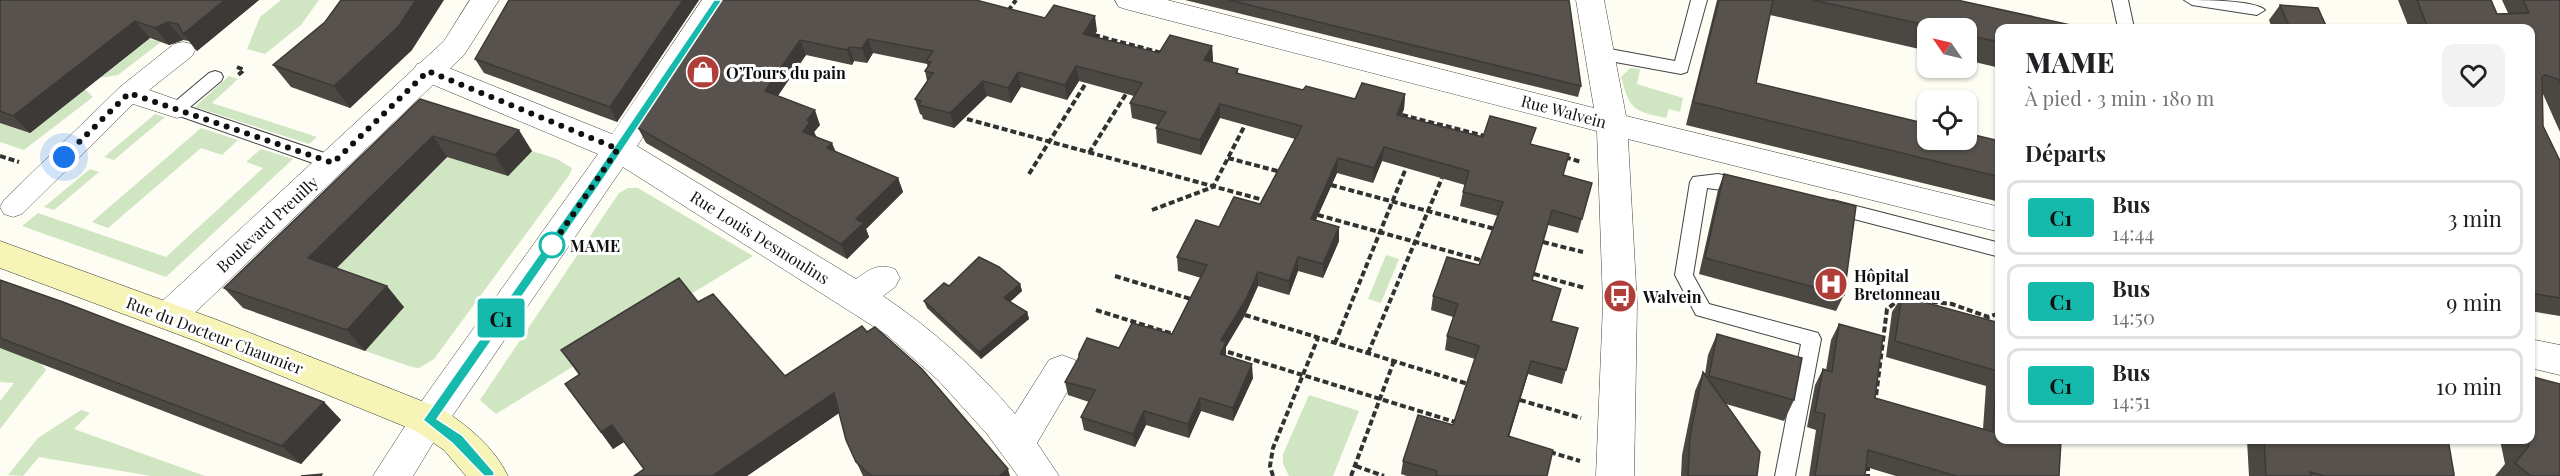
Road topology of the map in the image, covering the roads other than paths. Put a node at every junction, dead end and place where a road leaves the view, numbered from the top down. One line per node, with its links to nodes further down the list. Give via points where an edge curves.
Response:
1 (485, 0): 12 (street, Boulevard Preuilly, via 454,48)
2 (717, 0): 17 (street)
3 (1129, 0): 16 (street, Rue Walvein)
4 (1590, 0): 11 (street)
5 (1699, 0): 11 (lane, via 1681,68)
6 (2120, 0): 9 (lane)
7 (2192, 0): 8 (lane)
8 (2257, 10)
9 (2125, 24)
10 (183, 50): 14 (street)
11 (1599, 53): 16 (street)
12 (428, 71): 17 (street, Rue Louis Desmoulins); 18 (street, Boulevard Preuilly)
13 (215, 77): 15 (lane)
14 (129, 93): 15 (street); 21 (street)
15 (177, 109): 18 (lane)
16 (1612, 124): 22 (street, Rue Walvein); 31 (street, via 1620,298)
17 (618, 149): 29 (street); 30 (street, Rue Louis Desmoulins, via 870,287 899,325 951,370)
18 (333, 163): 25 (street, Boulevard Preuilly)
19 (1761, 190): 35 (lane, via 1718,180 1699,182 1684,275 1703,310 1810,339)
20 (1817, 203): 23 (lane)
21 (13, 207)
22 (1995, 219)
23 (1995, 249)
24 (0, 254): 25 (main road, Rue du Docteur Chaumier)
25 (169, 316): 29 (main road, Rue du Docteur Chaumier)
26 (2535, 354): 27 (street)
27 (2560, 360)
28 (1062, 370): 30 (street)
29 (429, 420): 32 (street); 33 (main road, Rue du Docteur Chaumier, via 457,439)
30 (1017, 444): 34 (street, Rue Louis Desmoulins)
31 (1615, 474)
32 (392, 476)
33 (489, 476)
34 (1040, 476)
35 (1785, 476)

